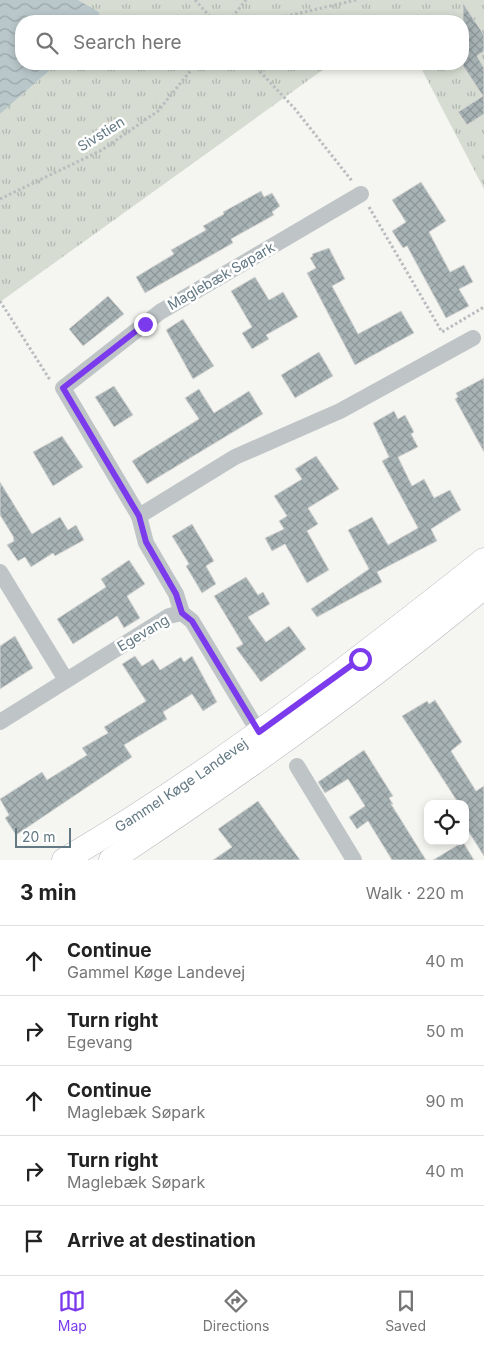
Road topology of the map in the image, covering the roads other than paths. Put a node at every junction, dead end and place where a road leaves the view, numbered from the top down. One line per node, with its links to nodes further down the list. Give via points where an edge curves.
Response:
1 (361, 194): 3 (street, Maglebæk Søpark, via 160,312 63,388)
2 (472, 338): 3 (street, via 340,411 235,457)
3 (139, 516): 7 (street, via 146,542 176,594)
4 (484, 560): 10 (main road, Gammel Køge Landevej, via 360,659)
5 (0, 572): 8 (street)
6 (484, 587): 10 (main road, Gammel Køge Landevej, via 370,678)
7 (182, 613): 8 (street, Egevang, via 169,616); 10 (street, Egevang, via 192,621)
8 (66, 680): 9 (street, Egevang)
9 (0, 722)
10 (264, 742): 12 (main road, Gammel Køge Landevej); 13 (main road, Gammel Køge Landevej)
11 (297, 766): 14 (street)
12 (64, 860)
13 (110, 860)
14 (354, 860)

